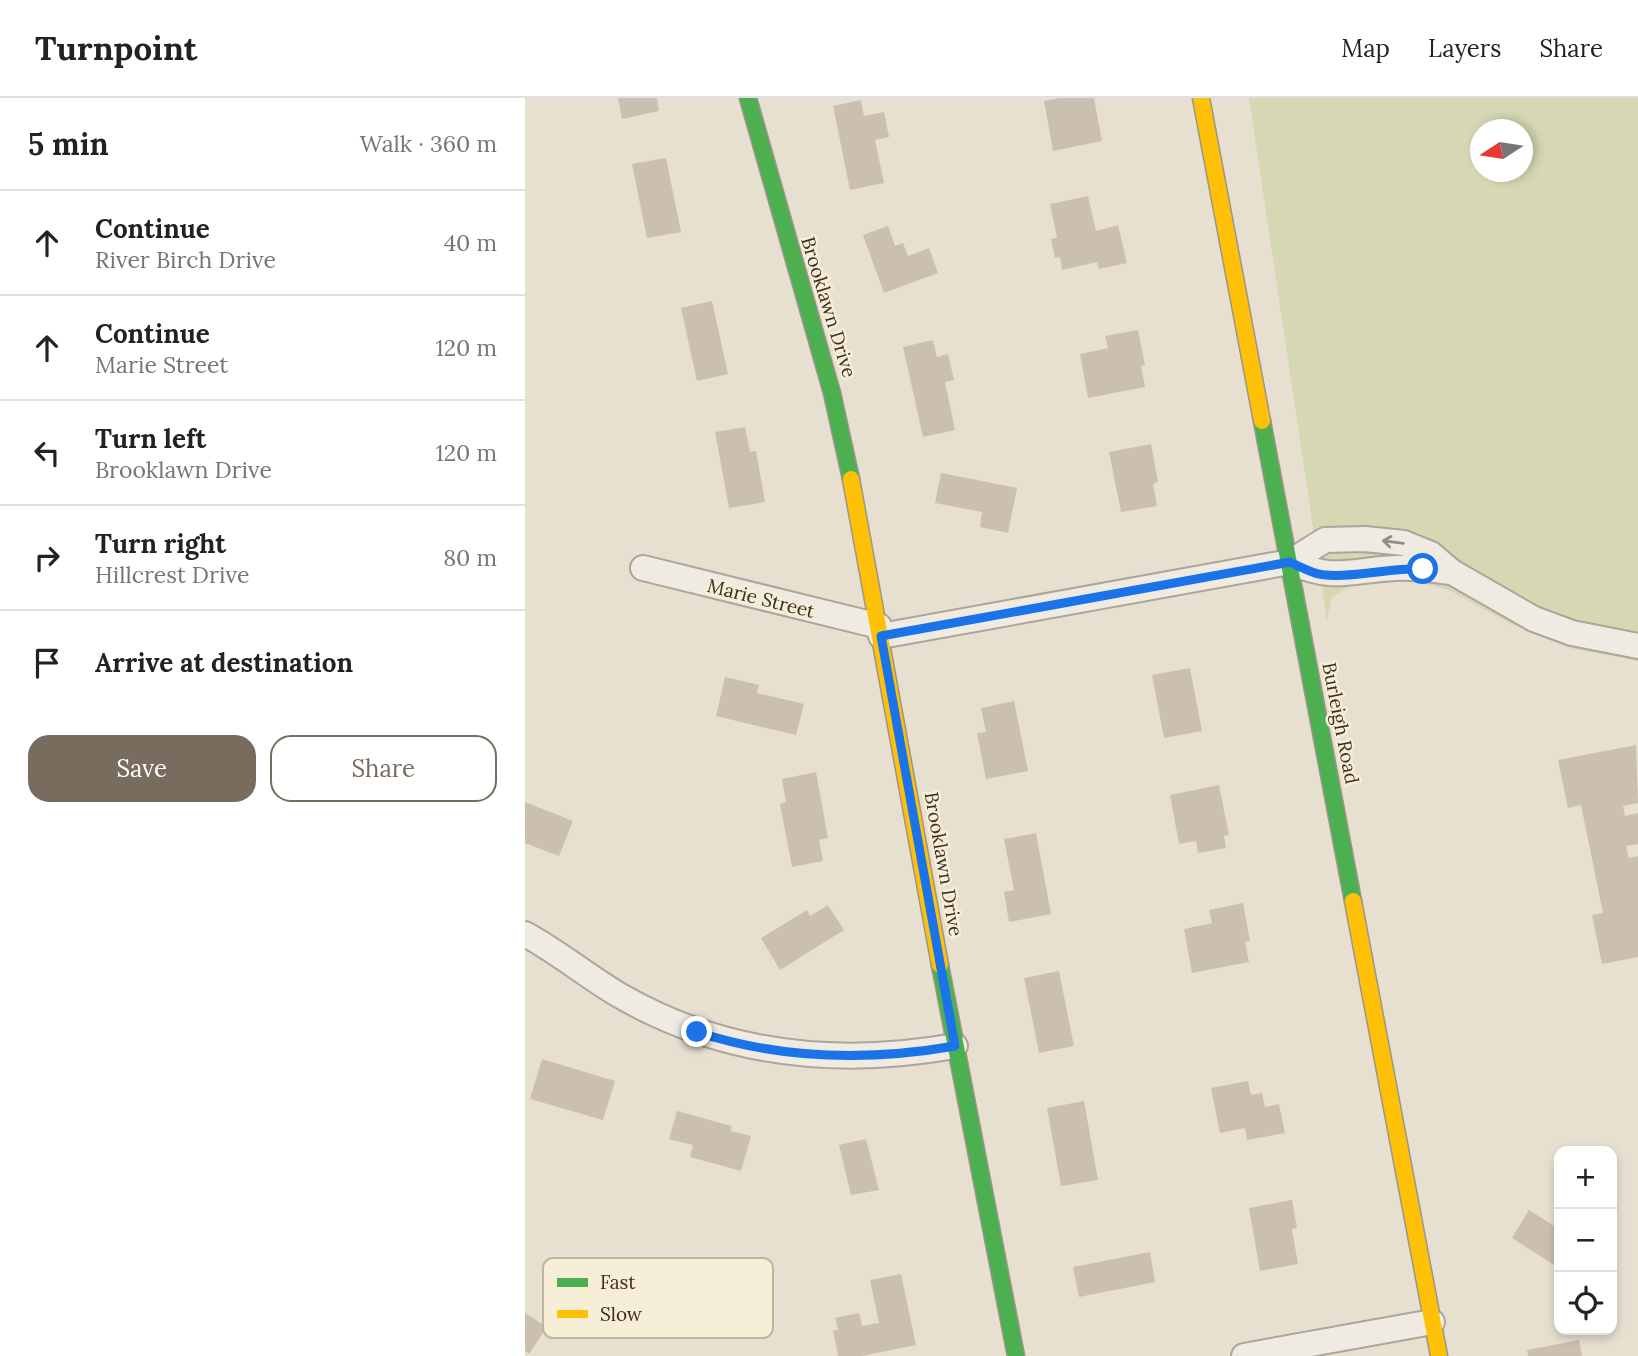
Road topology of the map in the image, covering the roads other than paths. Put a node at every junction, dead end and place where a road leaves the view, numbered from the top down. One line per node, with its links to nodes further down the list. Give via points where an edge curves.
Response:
1 (748, 98): 6 (street, Brooklawn Drive, via 775,204 825,360)
2 (1201, 98): 3 (street, Burleigh Road)
3 (1290, 562): 5 (street, via 1316,574 1397,568); 5 (street, one-way to 3, via 1431,554 1404,543 1365,539 1325,540); 6 (street, Marie Street); 10 (street, Burleigh Road)
4 (643, 568): 6 (street, Marie Street)
5 (1452, 572): 7 (street, via 1534,619)
6 (880, 631): 9 (street, Brooklawn Drive)
7 (1638, 646)
8 (525, 934): 9 (street, via 656,1015 737,1045 829,1055)
9 (955, 1046): 11 (street, Brooklawn Drive)
10 (1432, 1322): 12 (street); 13 (street, Burleigh Road)
11 (1016, 1356)
12 (1244, 1356)
13 (1439, 1356)

